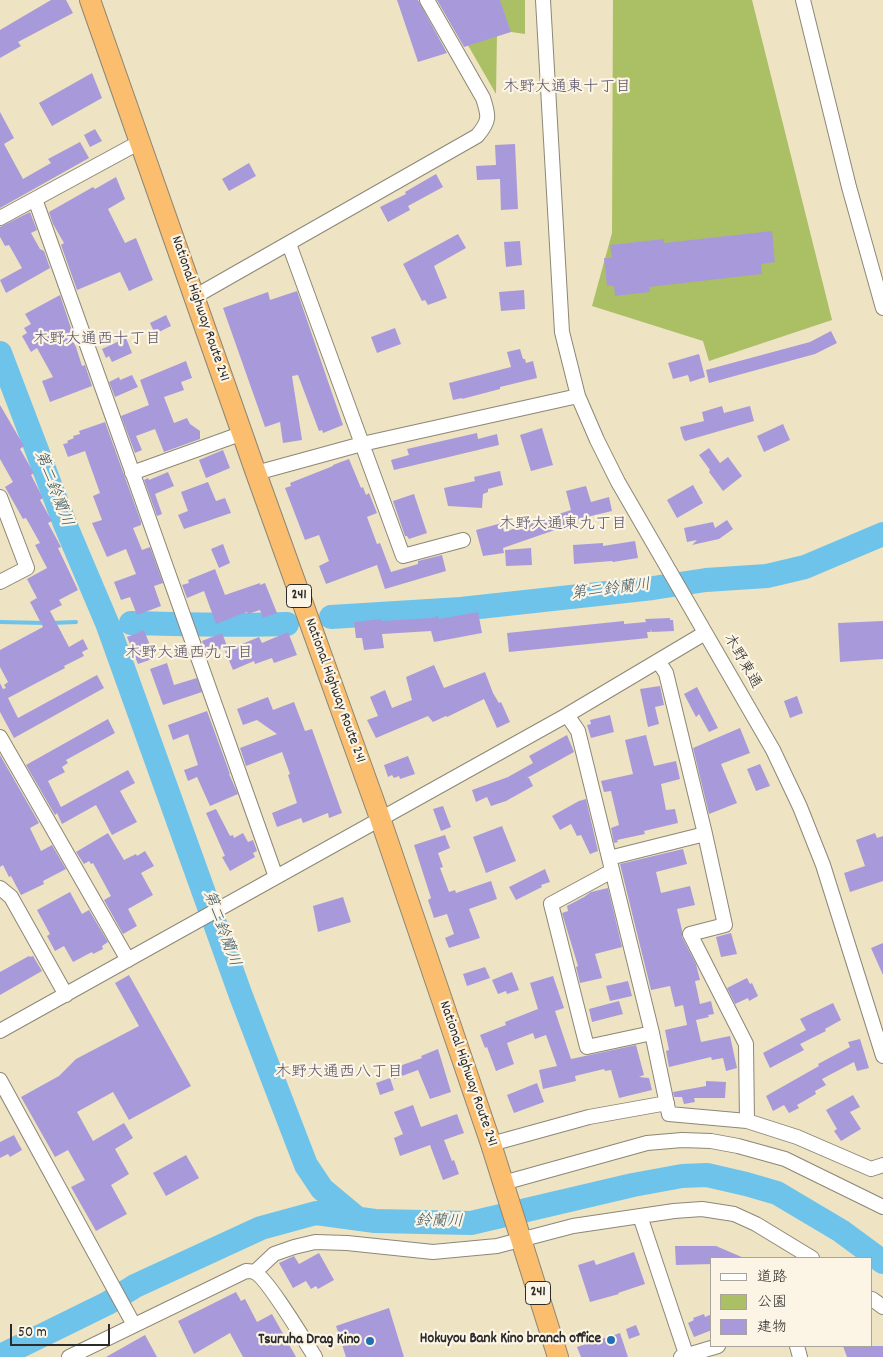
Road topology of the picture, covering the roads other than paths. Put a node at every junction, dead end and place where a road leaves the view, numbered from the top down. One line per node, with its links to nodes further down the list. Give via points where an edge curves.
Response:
1 (90, 0): 5 (highway, National Highway Route 241 / 241)
2 (426, 0): 8 (street, via 483,98 488,112 487,124 477,136)
3 (543, 0): 11 (street, via 562,332)
4 (803, 0): 10 (street)
5 (140, 142): 6 (street); 9 (highway, National Highway Route 241 / 241)
6 (35, 199): 7 (street); 14 (street)
7 (0, 218)
8 (289, 244): 9 (street); 13 (street)
9 (194, 297): 12 (highway, National Highway Route 241 / 241)
10 (883, 308)
11 (578, 396): 13 (street); 19 (street, via 618,482)
12 (243, 434): 14 (street); 15 (highway, National Highway Route 241 / 241)
13 (362, 444): 15 (street); 17 (street, via 403,556)
14 (132, 473): 26 (street)
15 (256, 473): 23 (highway, National Highway Route 241 / 241)
16 (0, 497): 18 (street, via 27,568)
17 (463, 540)
18 (0, 582)
19 (705, 633): 20 (street, 木野東通); 32 (street, 木野東通, via 774,750 800,807 823,865)
20 (658, 661): 21 (street, 木野東通); 24 (street, via 666,673)
21 (567, 715): 23 (street, 木野東通); 25 (street, via 578,731)
22 (0, 736): 28 (street)
23 (380, 818): 26 (street, 木野東通); 36 (highway, National Highway Route 241 / 241)
24 (705, 834): 25 (street); 35 (street, via 725,925 690,934 746,1044)
25 (611, 864): 31 (street); 31 (street, via 551,904 587,1047)
26 (276, 877): 28 (street, 木野東通)
27 (0, 888): 29 (street, via 11,897)
28 (128, 960): 29 (street, 木野東通)
29 (66, 995): 30 (street, 木野東通)
30 (0, 1031)
31 (652, 1033): 34 (street)
32 (883, 1056)
33 (0, 1080): 44 (street)
34 (667, 1102): 35 (street, via 669,1114); 36 (street, via 589,1117)
35 (747, 1121): 37 (street, via 797,1137 871,1169)
36 (491, 1144): 38 (highway, National Highway Route 241 / 241)
37 (883, 1165)
38 (505, 1188): 39 (street, via 647,1142 710,1141 785,1159); 41 (highway, National Highway Route 241 / 241)
39 (883, 1208)
40 (640, 1216): 41 (street); 42 (street, via 702,1209 734,1214); 46 (street)
41 (520, 1234): 43 (street, via 497,1246 433,1252 315,1242 274,1254); 49 (highway, National Highway Route 241 / 241)
42 (810, 1257)
43 (255, 1272): 44 (street, via 246,1271); 48 (street)
44 (134, 1325): 47 (street)
45 (715, 1347): 46 (street)
46 (685, 1356)
47 (69, 1357)
48 (315, 1357)
49 (558, 1357)

